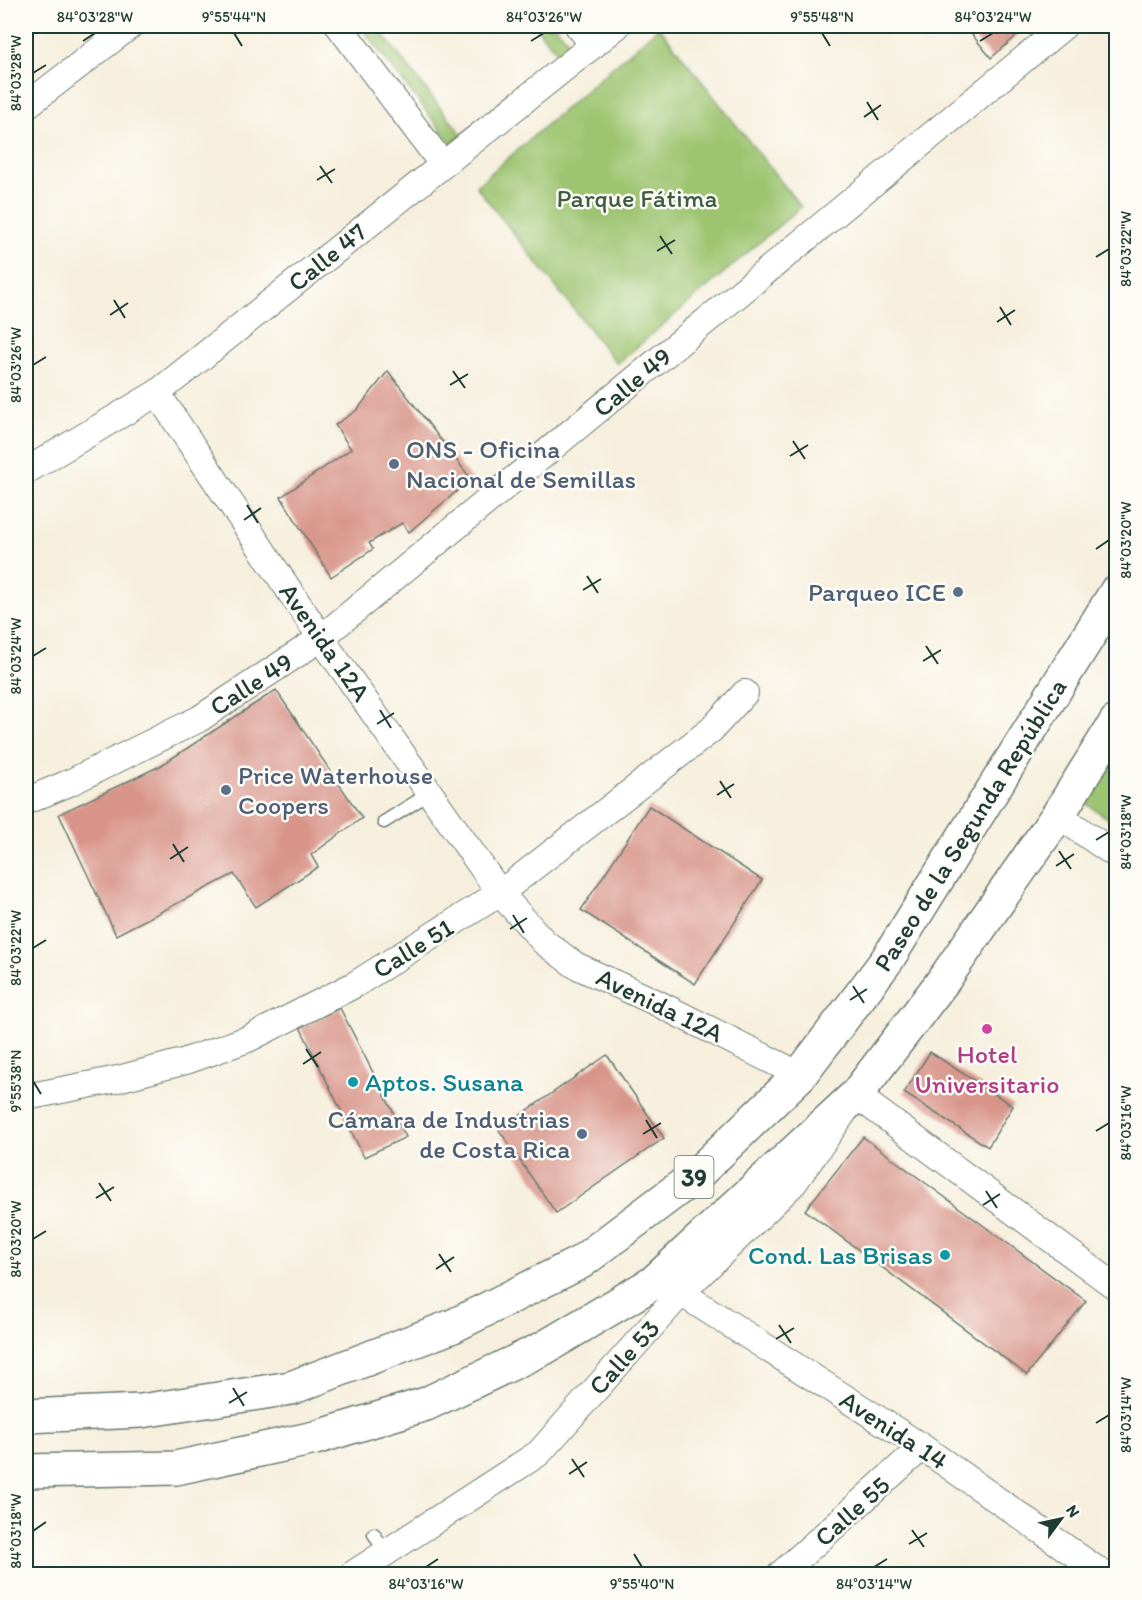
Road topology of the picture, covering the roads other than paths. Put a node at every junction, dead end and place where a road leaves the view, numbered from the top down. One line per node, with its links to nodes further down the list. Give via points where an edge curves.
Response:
1 (130, 26): 7 (street)
2 (339, 26): 8 (street)
3 (578, 26): 6 (street)
4 (617, 26): 6 (street, Calle 47)
5 (1064, 26): 12 (street, Calle 49)
6 (594, 45): 8 (street, Calle 47)
7 (26, 106)
8 (443, 165): 9 (street, Calle 47)
9 (156, 393): 10 (street, Calle 47); 12 (street, Avenida 12A)
10 (26, 471)
11 (1116, 592): 21 (highway, Paseo de la Segunda República / 39, via 887,960)
12 (321, 639): 15 (street, Avenida 12A); 16 (street, Calle 49, via 199,719)
13 (746, 693): 20 (street, Calle 51, via 711,730)
14 (1116, 722): 17 (highway, 39)
15 (429, 793): 18 (lane); 20 (street, Avenida 12A)
16 (26, 801)
17 (1058, 816): 19 (street); 22 (highway, 39, via 943,981)
18 (384, 822)
19 (1116, 855)
20 (500, 893): 21 (street, Avenida 12A, via 544,942 575,965); 23 (street, Calle 51, via 354,986 248,1039 129,1076)
21 (800, 1075): 26 (highway, Paseo de la Segunda República / 39, via 695,1176 581,1262 453,1326 291,1388 141,1411)
22 (856, 1095): 24 (street); 25 (street, Calle 53, via 794,1183); 28 (highway, 39, via 653,1283 544,1348 426,1404 315,1438 176,1468)
23 (26, 1096)
24 (1116, 1287)
25 (681, 1293): 27 (street, Avenida 14); 29 (street, Calle 53, via 539,1453 380,1544)
26 (26, 1416)
27 (922, 1447): 30 (street, Calle 55); 31 (street, Avenida 14)
28 (26, 1471)
29 (353, 1575)
30 (781, 1575)
31 (1102, 1575)

